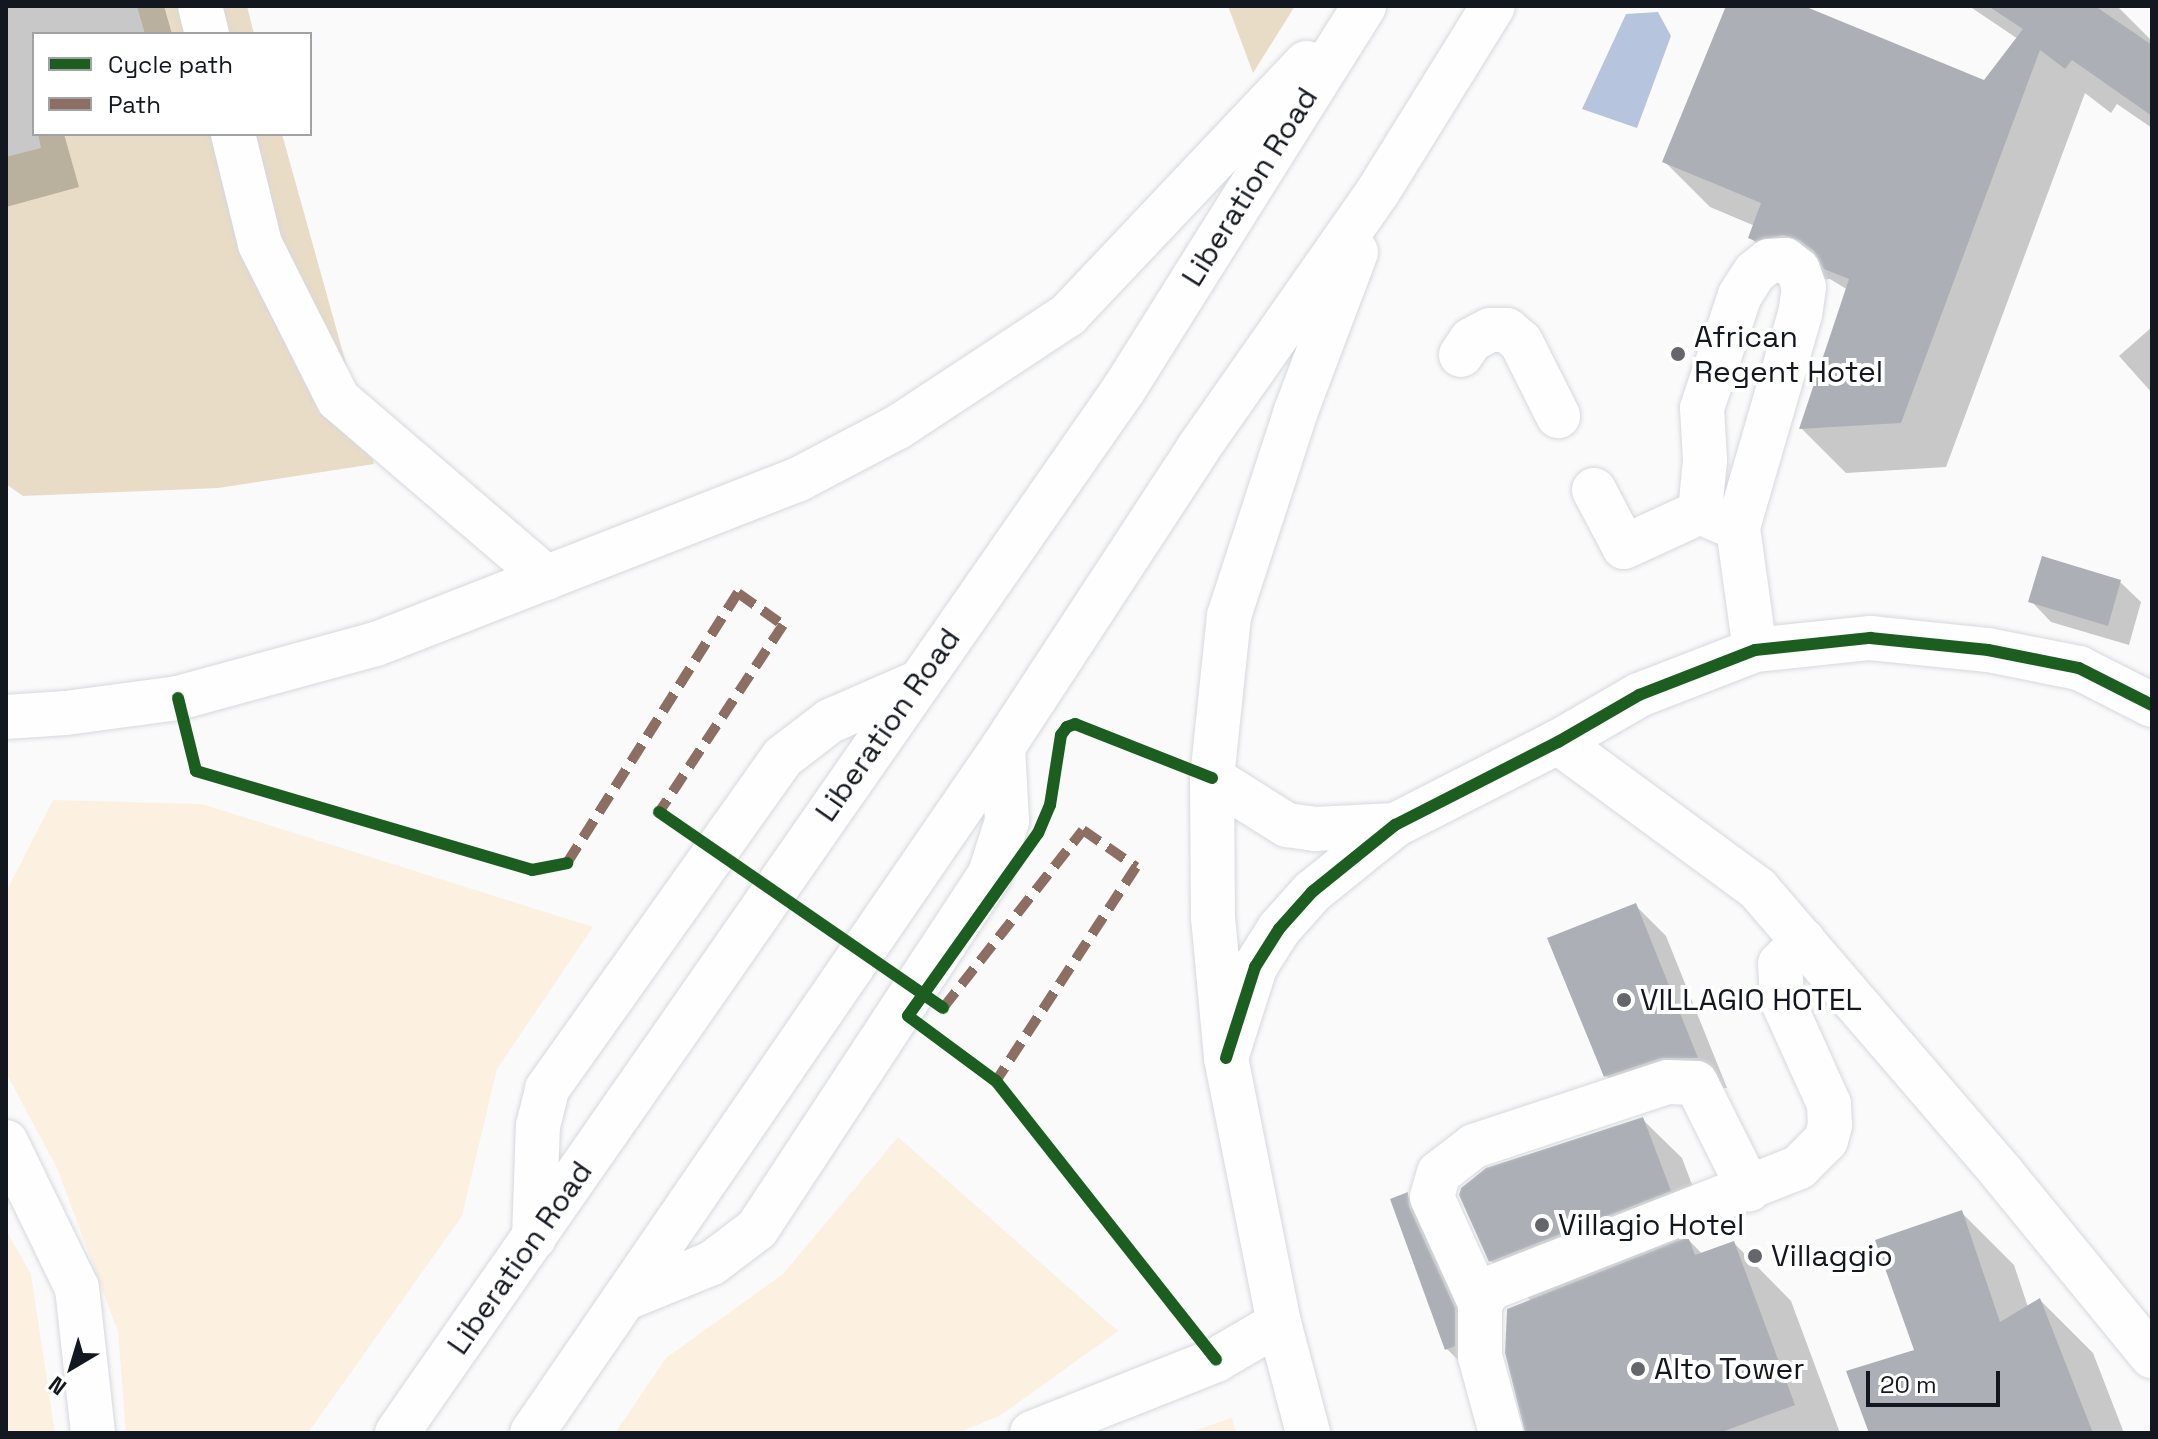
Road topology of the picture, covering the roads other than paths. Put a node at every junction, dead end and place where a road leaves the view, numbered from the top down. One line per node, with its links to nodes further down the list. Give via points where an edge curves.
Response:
1 (200, 6): 4 (main road)
2 (1362, 6): 11 (main road, via 1068,315 898,427 797,480); 13 (main road, Liberation Road, via 1124,389)
3 (1493, 6): 6 (main road)
4 (206, 32)
5 (233, 136): 11 (main road, via 260,244 338,399)
6 (1379, 190): 17 (main road, via 1197,450); 18 (main road, via 1296,411 1229,616)
7 (1461, 355): 8 (main road, via 1471,340 1490,330 1507,330 1521,342)
8 (1558, 416)
9 (1594, 490): 10 (main road, via 1624,547)
10 (1719, 520): 10 (main road, via 1800,314 1804,287 1798,270 1785,260 1769,261 1740,295 1702,408 1705,460); 12 (main road)
11 (547, 578): 15 (main road, via 376,644 178,698)
12 (1755, 650): 14 (main road, via 1870,638 1988,650 2079,668); 16 (main road, via 1639,695)
13 (917, 683): 24 (main road, Liberation Road); 24 (main road, via 830,721 783,757 547,1089 538,1126)
14 (2152, 705)
15 (6, 717)
16 (1558, 742): 19 (main road); 20 (main road, via 1758,889)
17 (1003, 747): 25 (main road); 25 (main road, via 1007,821 990,874 757,1229 712,1263)
18 (1212, 778): 19 (main road, via 1287,825); 21 (main road, via 1213,917)
19 (1395, 825): 21 (main road, via 1312,892 1279,929 1255,967)
20 (1803, 941): 23 (main road, via 1780,964 1782,1000 1829,1104 1830,1125 1826,1140 1799,1167); 28 (main road)
21 (1226, 1058): 27 (main road)
22 (6, 1142): 29 (main road, via 77,1288)
23 (1749, 1189): 26 (main road, via 1491,1288); 26 (main road, via 1696,1083 1668,1082 1474,1146 1439,1173 1432,1197)
24 (534, 1238): 30 (main road, Liberation Road)
25 (624, 1299): 31 (main road)
26 (1480, 1303): 34 (main road, via 1480,1356)
27 (1279, 1323): 32 (main road, via 1216,1360); 33 (main road)
28 (2150, 1356)
29 (93, 1433)
30 (397, 1433)
31 (532, 1433)
32 (1032, 1433)
33 (1308, 1433)
34 (1501, 1433)

